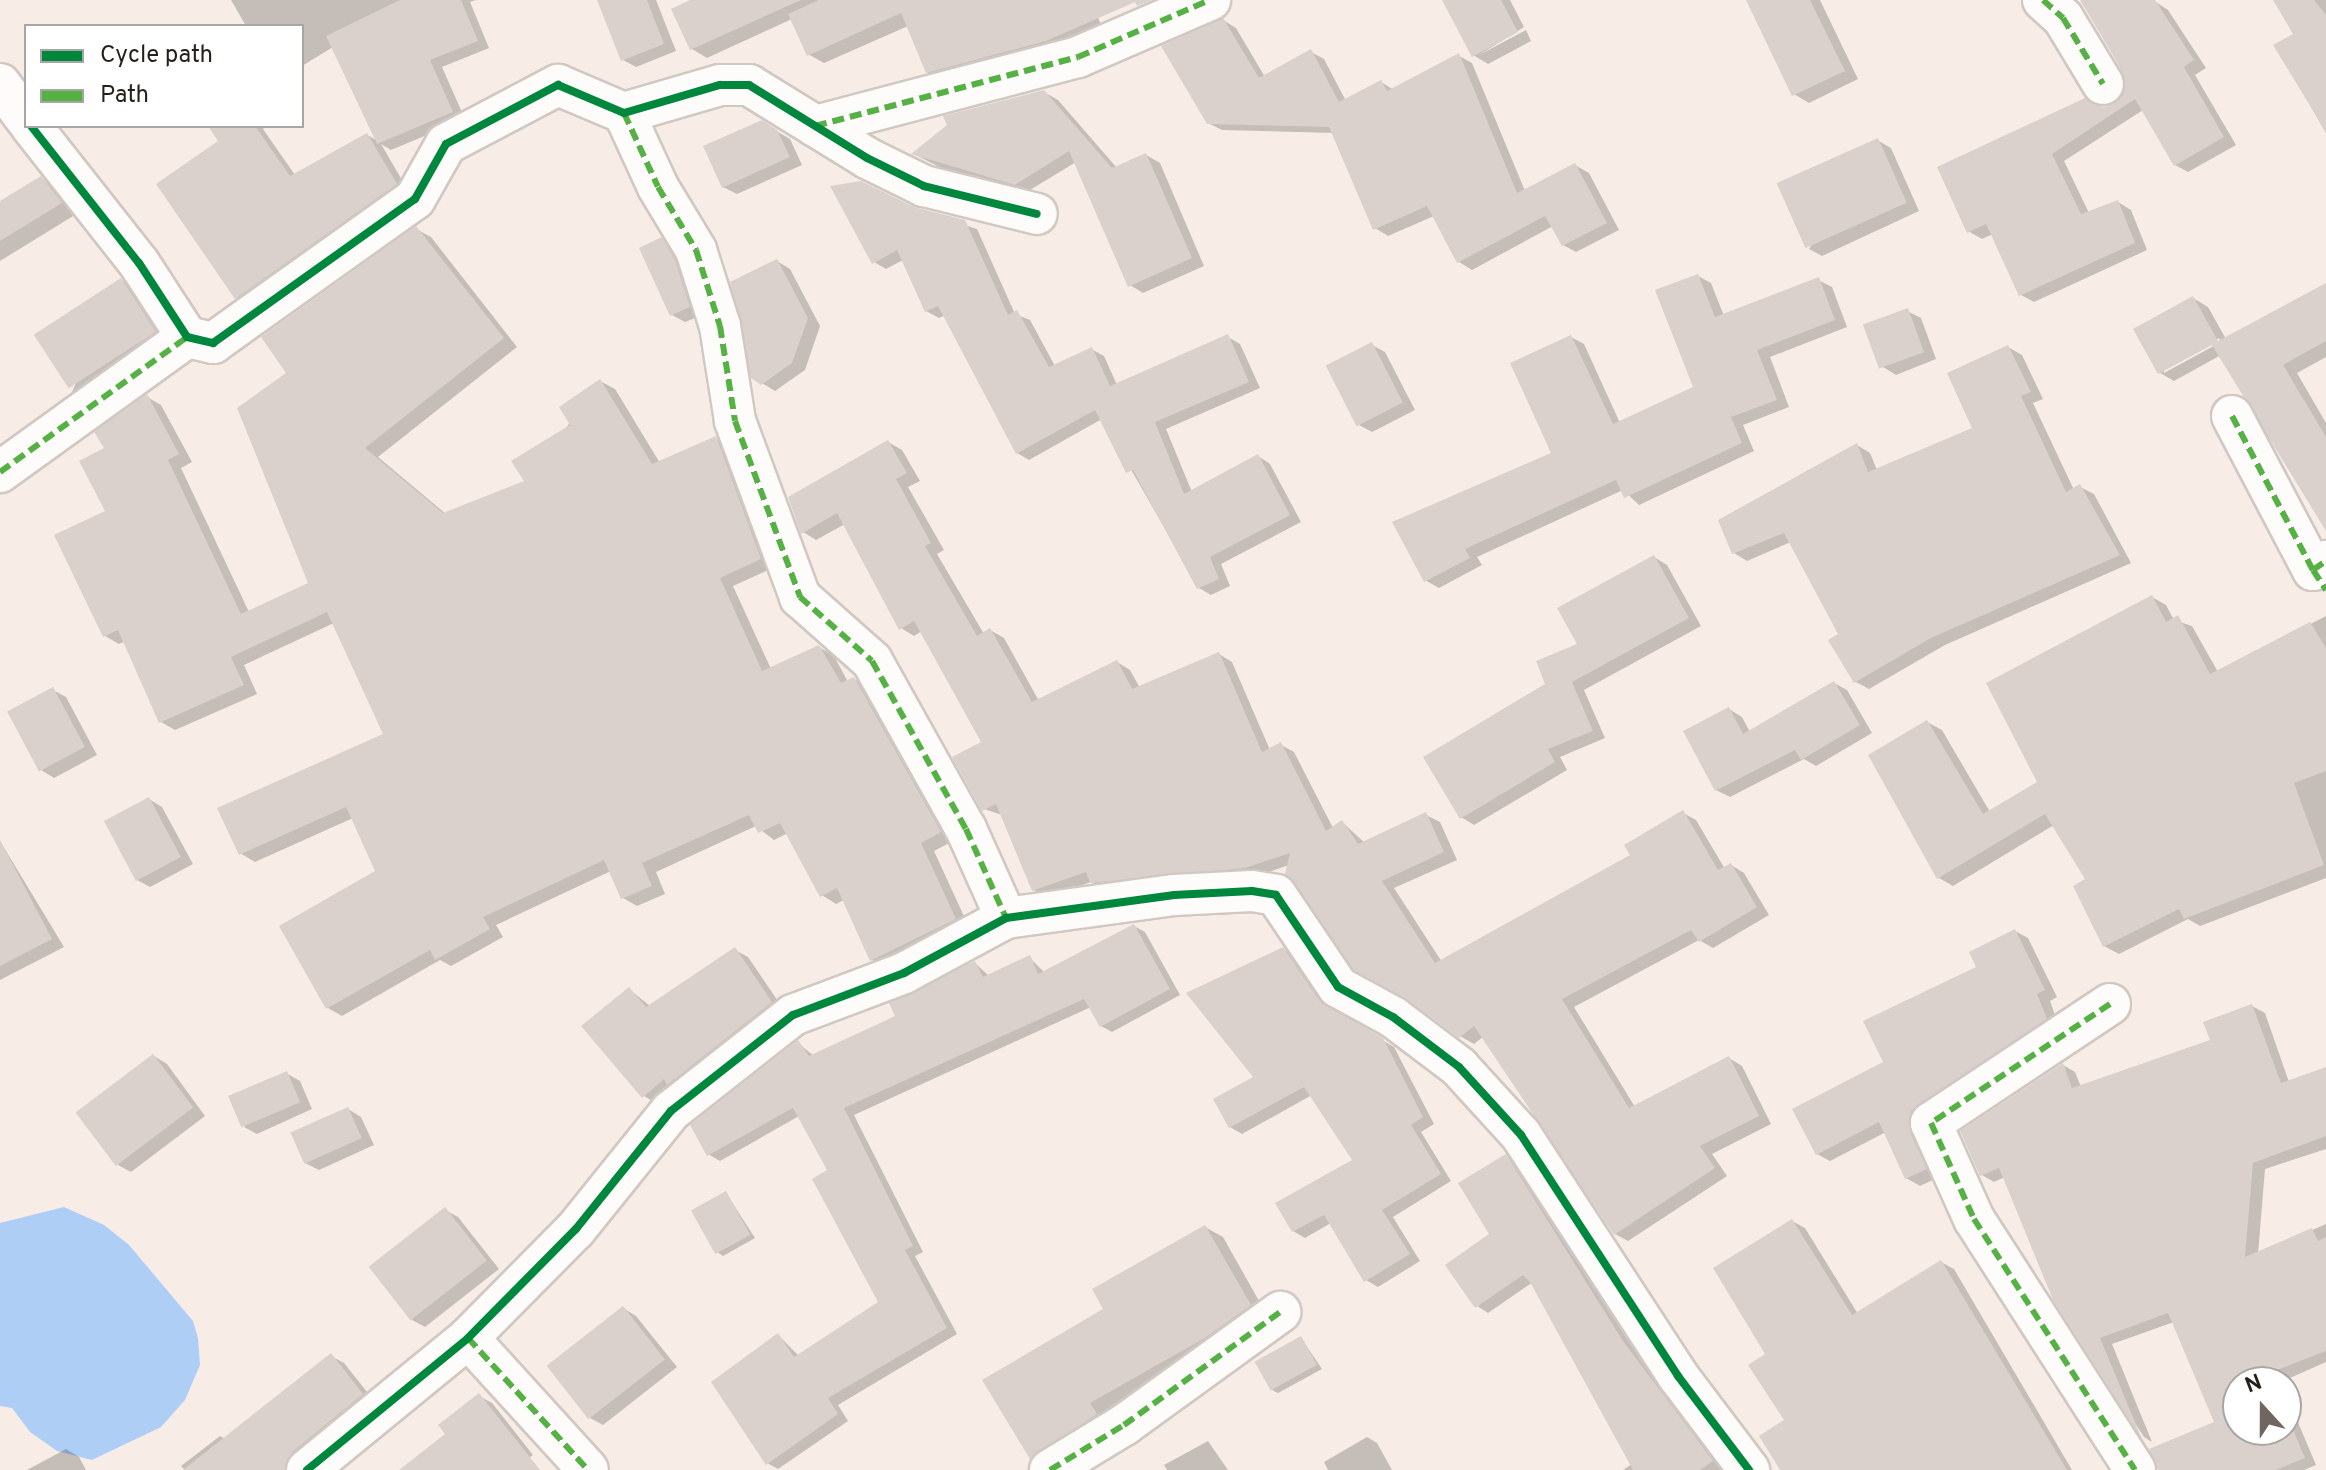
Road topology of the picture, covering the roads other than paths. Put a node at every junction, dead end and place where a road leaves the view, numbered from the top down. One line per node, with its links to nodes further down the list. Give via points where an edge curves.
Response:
1 (1210, 0): 7 (street, via 1078,57)
2 (2043, 0): 4 (street, via 2063,18)
3 (0, 84): 6 (street)
4 (2103, 84)
5 (624, 113): 7 (street, via 720,85 749,85); 10 (street, via 558,85 446,144 415,199 213,343); 14 (street, via 658,187 696,250 720,326 735,421 800,597 872,661 966,829)
6 (24, 116)
7 (815, 126): 9 (street, via 924,186)
8 (33, 128): 10 (street, via 139,263)
9 (1037, 214)
10 (187, 337): 12 (street)
11 (2232, 416): 13 (street)
12 (0, 472)
13 (2322, 574)
14 (1006, 918): 17 (street, via 904,973 793,1015 671,1111 576,1229); 21 (street, via 1174,895 1276,895 1338,987 1393,1017 1459,1067 1521,1135 1678,1376)
15 (2110, 1004): 22 (street, via 1931,1123 1974,1219)
16 (1280, 1312): 20 (street, via 1124,1425)
17 (468, 1338): 18 (street); 19 (street)
18 (307, 1470)
19 (588, 1470)
20 (1050, 1470)
21 (1749, 1470)
22 (2135, 1470)

